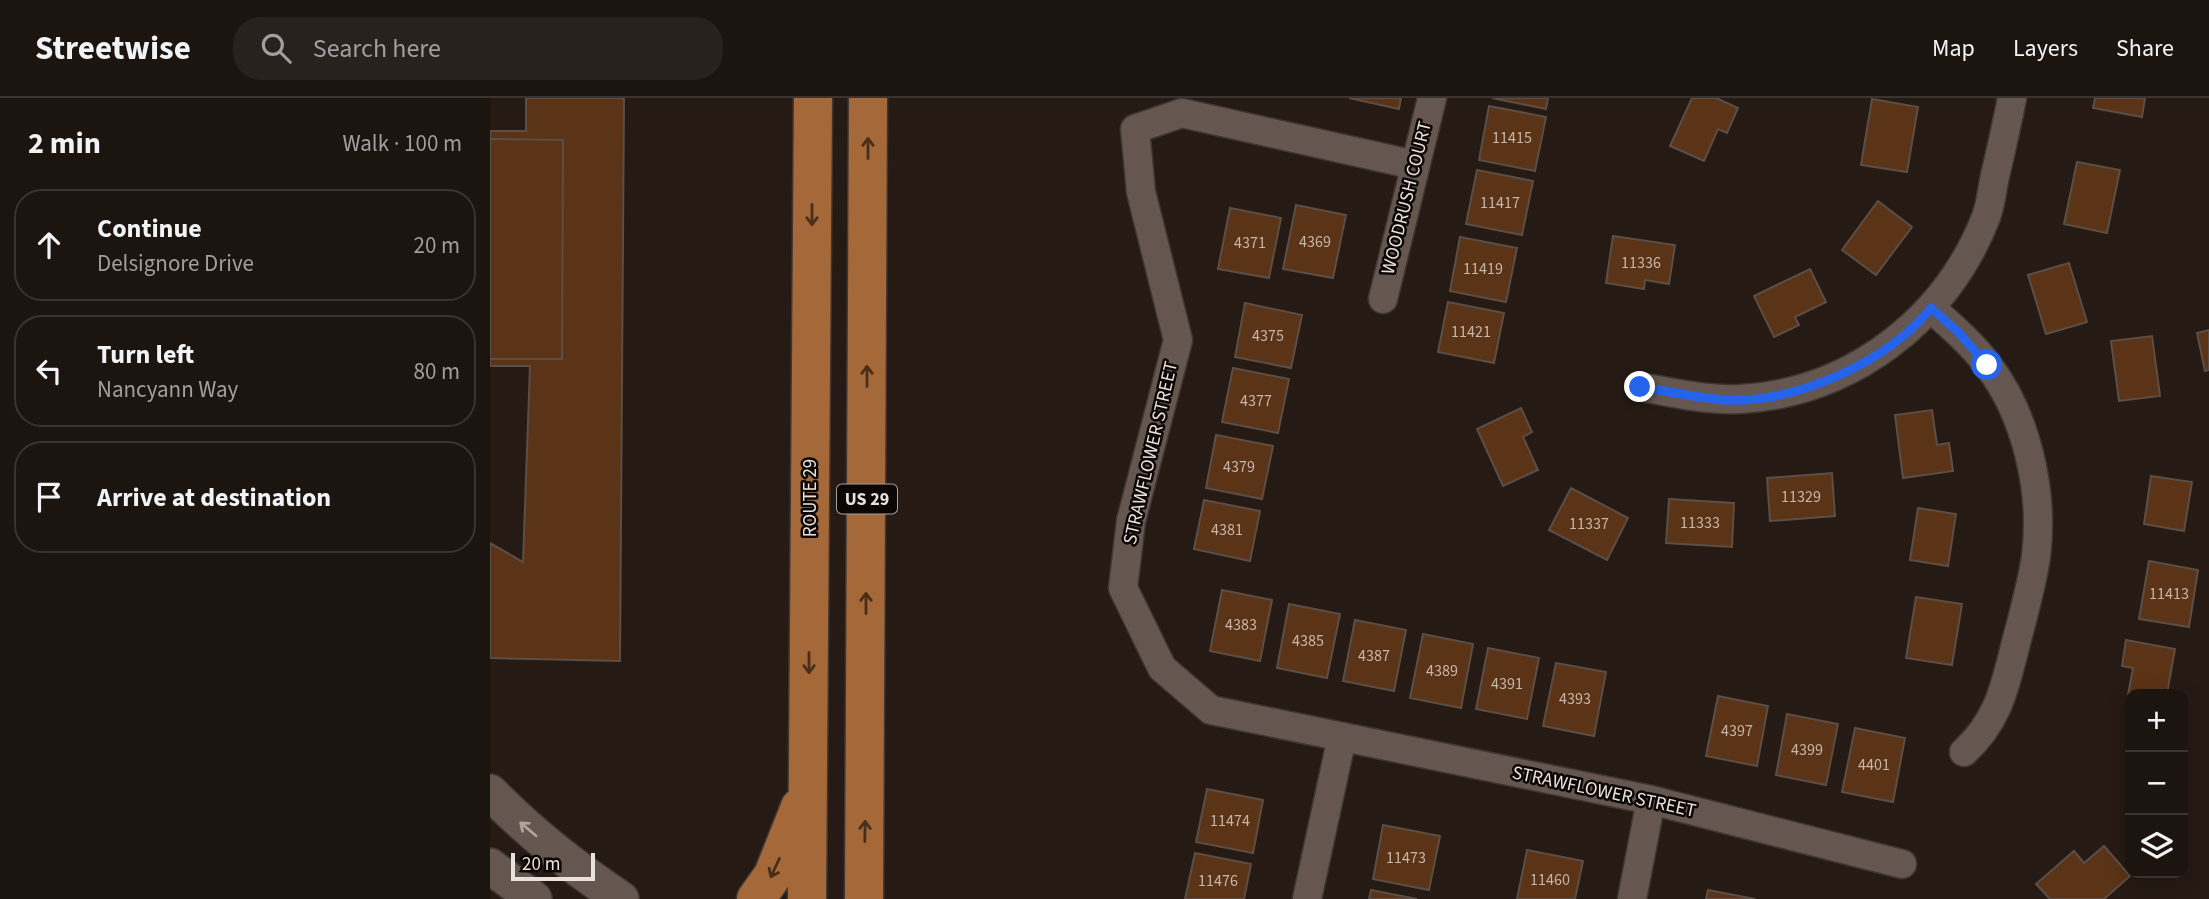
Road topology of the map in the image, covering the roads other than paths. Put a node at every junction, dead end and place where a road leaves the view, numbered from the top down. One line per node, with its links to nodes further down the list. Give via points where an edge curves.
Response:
1 (813, 98): 11 (main road, ROUTE 29 / US 29, one-way to 11)
2 (869, 98): 20 (main road, US 29, one-way to 2)
3 (1432, 98): 5 (street, WOODRUSH COURT)
4 (2012, 98): 7 (street, via 1987,214 1964,263)
5 (1415, 165): 6 (street, WOODRUSH COURT); 9 (street, STRAWFLOWER STREET, via 1182,113 1135,129 1141,192 1178,340 1131,521 1123,588 1162,668 1211,710)
6 (1383, 299)
7 (1931, 308): 8 (street, via 1866,362 1806,387 1724,400); 10 (street, via 1959,333 1998,381 2028,450 2038,511 2030,587 2001,701 1980,738)
8 (1640, 387)
9 (1342, 737): 13 (street, STRAWFLOWER STREET); 21 (street)
10 (1964, 752)
11 (808, 789): 18 (main road, one-way to 18, via 773,875); 19 (main road, ROUTE 29 / US 29)
12 (490, 792): 17 (street, one-way to 12, via 573,867)
13 (1651, 800): 14 (street, STRAWFLOWER STREET); 22 (street)
14 (1902, 864)
15 (490, 866): 16 (street)
16 (534, 899)
17 (621, 899)
18 (755, 899)
19 (807, 899)
20 (864, 899)
21 (1307, 899)
22 (1632, 899)

